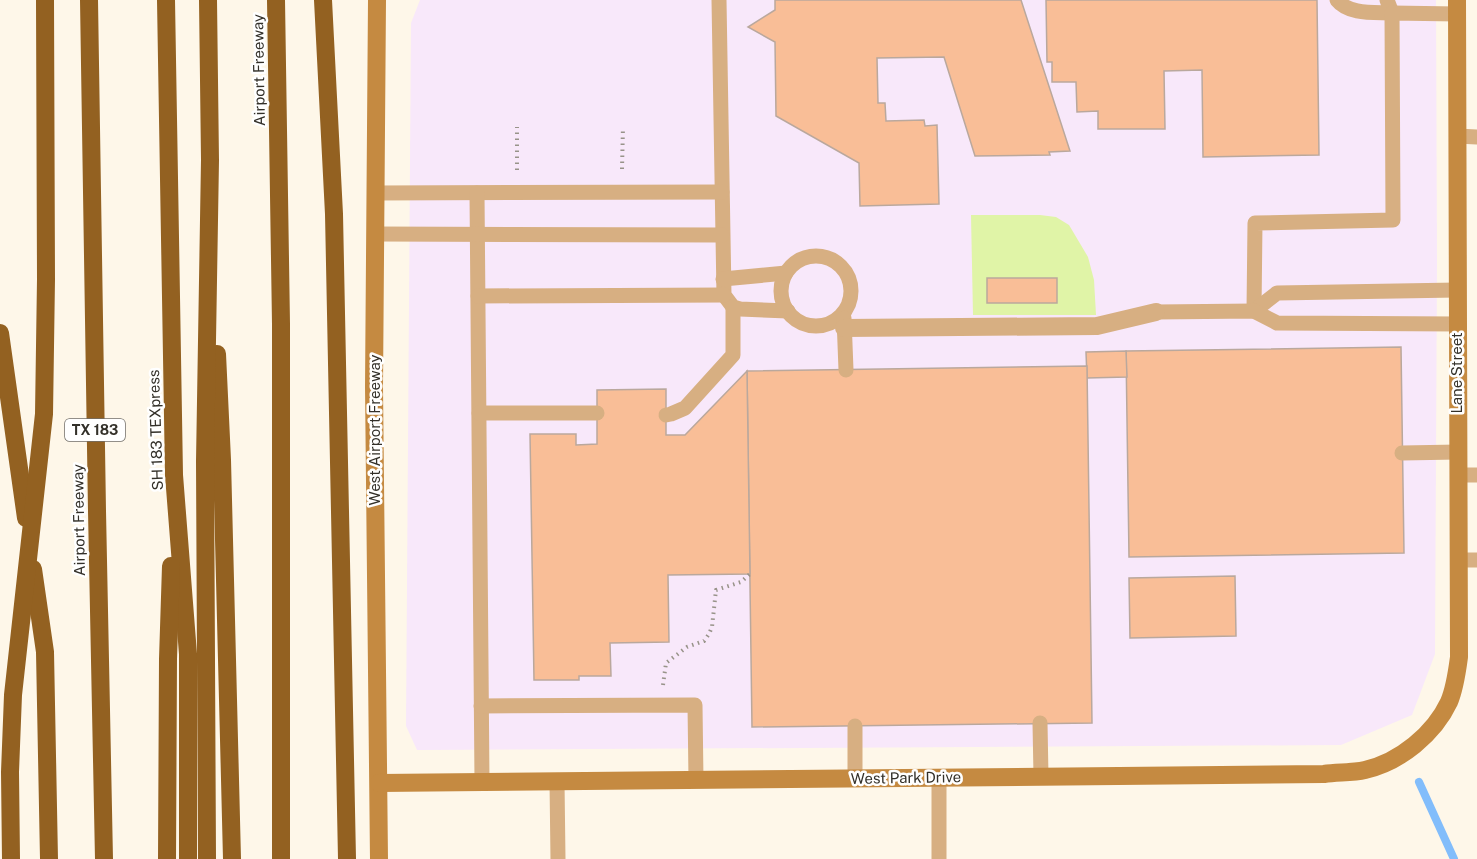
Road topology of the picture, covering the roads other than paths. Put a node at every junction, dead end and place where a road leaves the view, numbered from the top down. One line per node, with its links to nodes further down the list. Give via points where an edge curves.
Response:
1 (45, 0): 54 (highway, via 44,414 13,695)
2 (89, 0): 56 (highway, Airport Freeway / TX 183)
3 (166, 0): 38 (highway, SH 183 TEXpress)
4 (208, 0): 14 (highway)
5 (276, 0): 61 (highway, Airport Freeway, via 281,324)
6 (323, 0): 62 (highway, via 334,214)
7 (377, 0): 16 (street, West Airport Freeway)
8 (719, 0): 15 (lane)
9 (1337, 0): 10 (lane, via 1356,11)
10 (1390, 6): 11 (lane); 27 (lane, via 1393,220 1255,223)
11 (1457, 7): 12 (street, Lane Street)
12 (1457, 136): 13 (lane); 23 (street, Lane Street)
13 (1477, 138)
14 (210, 160): 59 (highway, via 205,461); 60 (highway)
15 (722, 192): 17 (lane); 20 (lane)
16 (376, 193): 17 (lane); 18 (street, West Airport Freeway)
17 (477, 193): 19 (lane)
18 (376, 234): 19 (lane); 53 (street, West Airport Freeway)
19 (477, 234): 20 (lane); 24 (lane)
20 (722, 235): 22 (lane)
21 (786, 273): 22 (lane); 26 (lane, via 782,293); 29 (lane, via 793,264 814,256 835,261 849,279 851,290)
22 (723, 279): 25 (lane)
23 (1457, 290): 27 (lane, via 1277,293); 30 (street, Lane Street)
24 (478, 296): 25 (lane); 33 (lane)
25 (728, 301): 26 (lane, via 740,309); 35 (lane, via 733,355 685,408)
26 (788, 311): 29 (lane, via 813,326)
27 (1254, 311): 28 (lane); 30 (lane, via 1277,323)
28 (1156, 312): 29 (street, via 1097,326)
29 (844, 320): 32 (lane)
30 (1457, 324): 36 (street, Lane Street)
31 (0, 333): 55 (highway, via 45,652)
32 (846, 370)
33 (479, 413): 34 (lane); 43 (lane)
34 (597, 413)
35 (666, 415)
36 (1458, 452): 37 (lane); 39 (street, Lane Street)
37 (1402, 453)
38 (174, 475): 57 (highway); 58 (highway, SH 183 TEXpress, via 188,654)
39 (1458, 475): 40 (lane); 41 (street, Lane Street)
40 (1477, 475)
41 (1458, 560): 42 (lane); 46 (street, Lane Street, via 1456,681 1449,701)
42 (1477, 560)
43 (481, 706): 50 (lane, via 695,705); 52 (lane)
44 (1040, 723): 47 (lane)
45 (855, 726): 49 (lane)
46 (1424, 736): 47 (street, West Park Drive, via 1402,754 1365,770 1324,774)
47 (1041, 776): 48 (street, West Park Drive)
48 (939, 777): 49 (street, West Park Drive); 65 (lane)
49 (855, 778): 50 (street, West Park Drive)
50 (696, 780): 51 (street, West Park Drive)
51 (557, 781): 52 (street, West Park Drive); 64 (lane)
52 (482, 782): 53 (street, West Park Drive)
53 (379, 783): 63 (street, West Airport Freeway)
54 (11, 859)
55 (49, 859)
56 (104, 859)
57 (166, 859)
58 (188, 859)
59 (207, 859)
60 (232, 859)
61 (281, 859)
62 (347, 859)
63 (379, 859)
64 (558, 859)
65 (939, 859)

